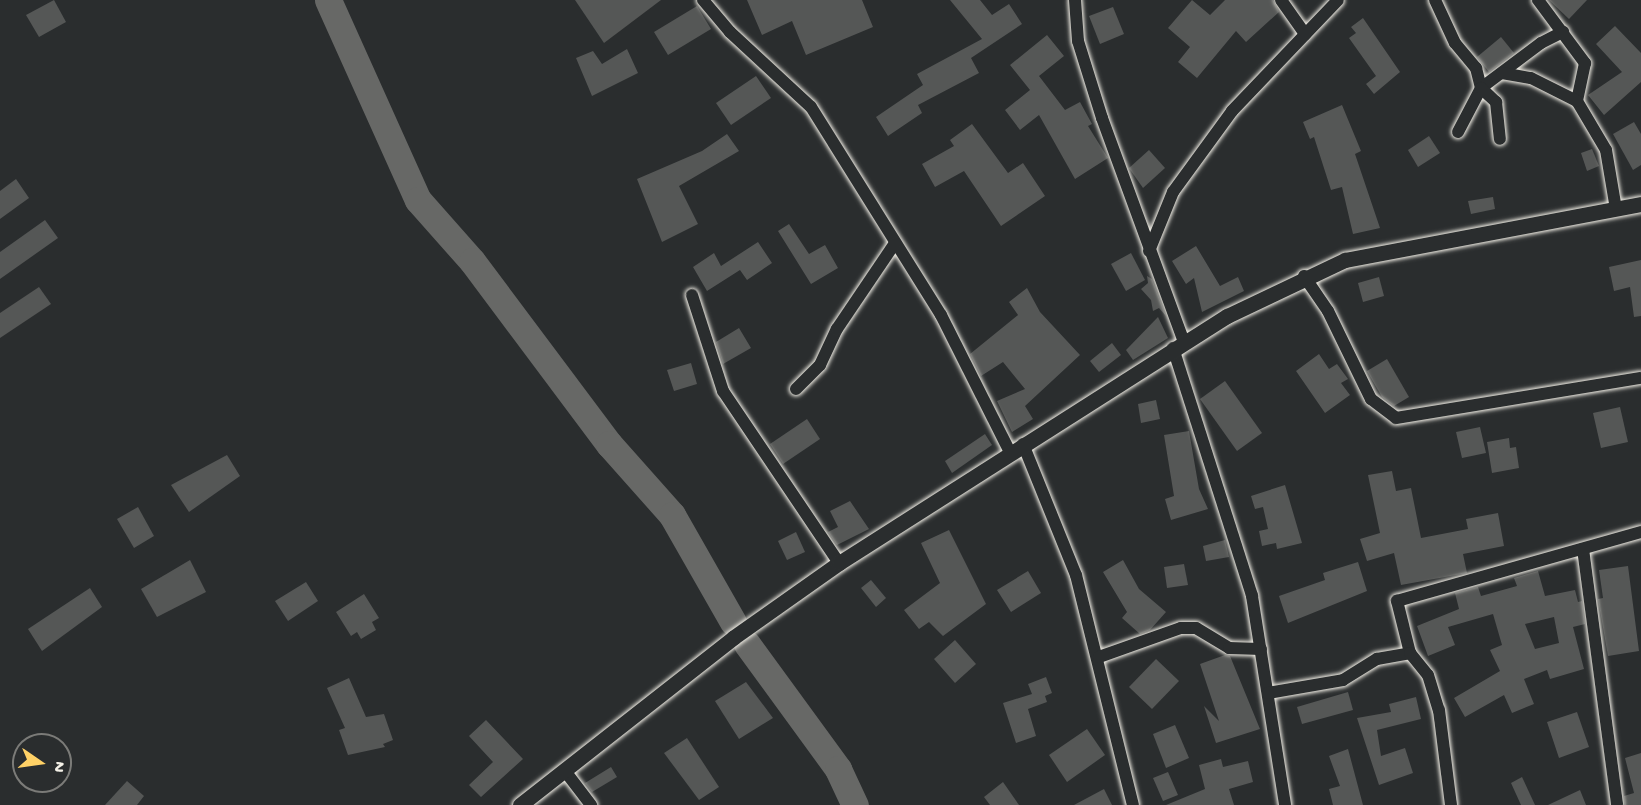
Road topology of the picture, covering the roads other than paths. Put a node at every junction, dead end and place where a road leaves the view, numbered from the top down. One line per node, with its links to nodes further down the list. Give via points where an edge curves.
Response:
1 (703, 0): 16 (street, via 730,32 811,107)
2 (1075, 0): 17 (street, via 1078,41)
3 (1281, 0): 8 (street)
4 (1338, 0): 8 (street)
5 (1435, 0): 10 (street, via 1455,43 1476,68)
6 (1538, 0): 7 (street)
7 (1563, 32): 9 (street); 11 (street, via 1585,63)
8 (1305, 34): 17 (street, via 1232,111 1179,184 1158,220)
9 (1502, 73): 10 (street); 11 (street, via 1531,78)
10 (1481, 88): 12 (street); 13 (street, via 1496,102)
11 (1577, 101): 15 (street, via 1606,150)
12 (1458, 132)
13 (1500, 139)
14 (1641, 204): 15 (street)
15 (1616, 209): 18 (street, via 1386,250)
16 (895, 243): 22 (street, via 837,329 820,365); 23 (street, via 941,315)
17 (1149, 251): 20 (street)
18 (1305, 276): 20 (street); 21 (street, via 1328,311 1371,399 1396,418)
19 (692, 295): 26 (street, via 723,391)
20 (1179, 345): 23 (street); 27 (street, via 1233,526)
21 (1641, 378)
22 (796, 388)
23 (1016, 448): 26 (street); 29 (street, via 1076,575)
24 (1641, 532): 25 (street)
25 (1582, 549): 28 (street, via 1397,601); 37 (street)
26 (839, 563): 31 (street, via 734,637)
27 (1261, 648): 29 (street, via 1229,648 1196,628 1181,628); 30 (street)
28 (1410, 653): 30 (street, via 1377,659 1343,680); 36 (street, via 1428,675 1439,710)
29 (1099, 657): 34 (street)
30 (1268, 693): 35 (street)
31 (565, 771): 32 (street); 33 (street)
32 (520, 805)
33 (591, 805)
34 (1133, 805)
35 (1285, 805)
36 (1451, 805)
37 (1617, 805)

